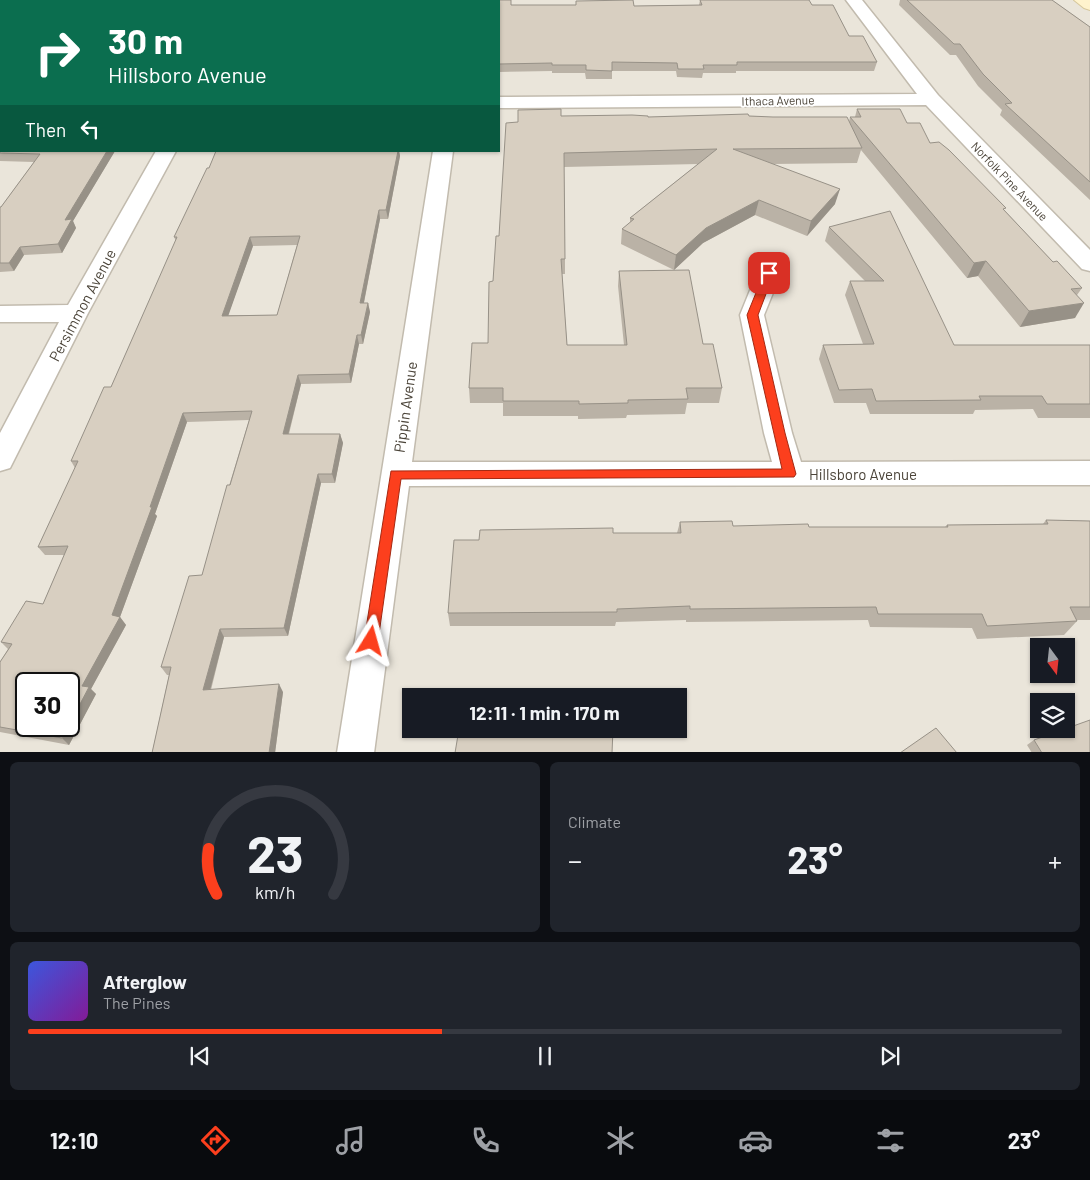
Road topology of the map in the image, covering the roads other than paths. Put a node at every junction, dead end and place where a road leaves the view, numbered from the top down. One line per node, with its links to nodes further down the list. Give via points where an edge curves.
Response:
1 (854, 0): 4 (street)
2 (1082, 0): 3 (street)
3 (1090, 5)
4 (931, 99): 5 (street, Ithaca Avenue); 8 (street, Norfolk Pine Avenue)
5 (500, 103)
6 (165, 152): 10 (street, Persimmon Avenue)
7 (443, 152): 14 (street, Pippin Avenue)
8 (1090, 264)
9 (769, 273): 15 (street, via 752,315)
10 (76, 313): 11 (street); 12 (street, Persimmon Avenue)
11 (0, 314)
12 (0, 460)
13 (1090, 473): 15 (street, Hillsboro Avenue)
14 (396, 474): 15 (street, Hillsboro Avenue); 16 (street, Pippin Avenue)
15 (790, 474)
16 (354, 752)

